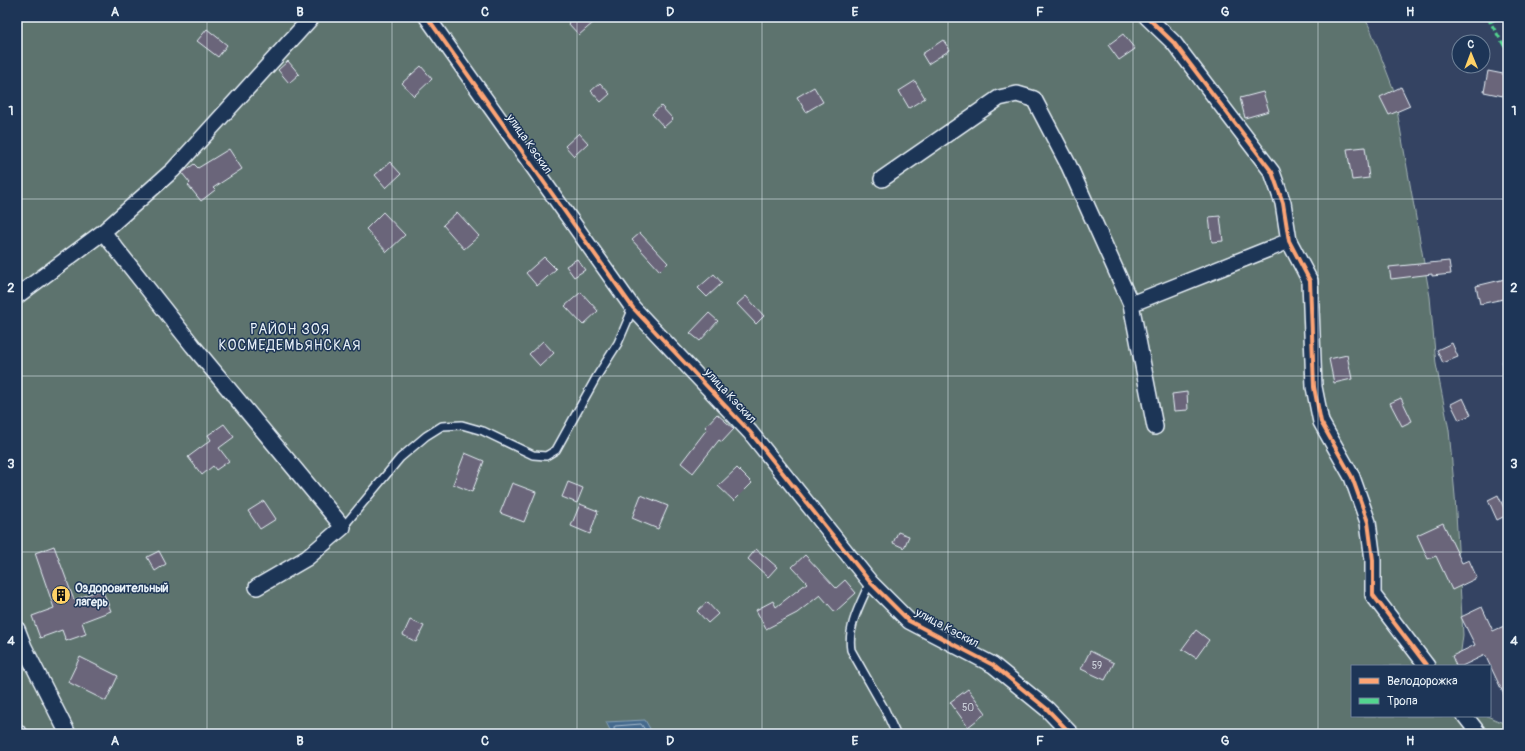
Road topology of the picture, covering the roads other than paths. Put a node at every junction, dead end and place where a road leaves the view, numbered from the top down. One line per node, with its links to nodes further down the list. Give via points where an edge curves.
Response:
1 (312, 17): 5 (street, via 173,170)
2 (427, 17): 9 (street, улица Кэскил)
3 (1148, 17): 6 (street, via 1174,43 1272,172 1283,203)
4 (882, 179): 8 (street, via 999,98 1017,94 1034,99 1069,166)
5 (103, 232): 7 (street); 11 (street, via 193,346)
6 (1289, 241): 8 (street); 15 (street, via 1310,281 1314,387 1321,422 1352,477 1368,522 1373,560 1372,595)
7 (17, 296)
8 (1130, 304): 10 (street)
9 (633, 308): 11 (lane, via 618,343 556,450 546,456 534,455 483,431 462,425 442,426 400,458); 12 (street, улица Кэскил, via 750,432)
10 (1155, 427)
11 (343, 527): 13 (street, via 307,558)
12 (870, 582): 20 (lane, via 851,630 850,640 852,650); 21 (street, улица Кэскил, via 909,621 993,665 1047,709)
13 (257, 587)
14 (17, 629): 19 (street)
15 (1426, 665)
16 (1466, 717): 22 (street)
17 (17, 733): 18 (street)
18 (20, 734)
19 (68, 734)
20 (896, 734)
21 (1071, 734)
22 (1479, 734)

